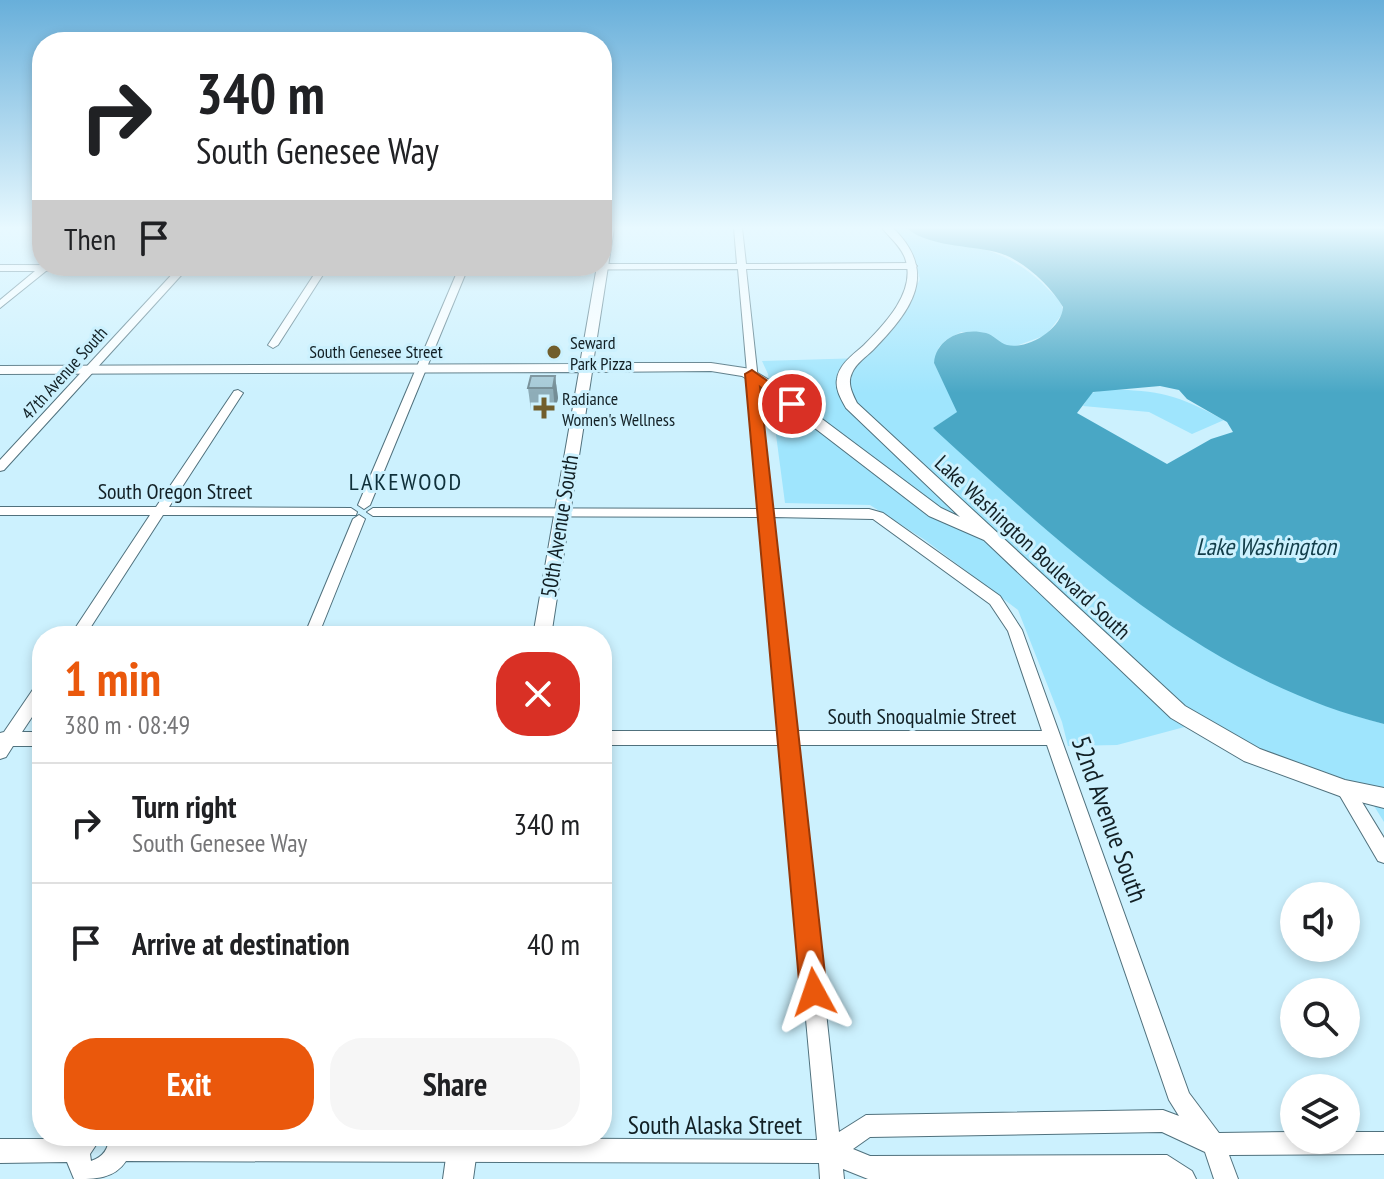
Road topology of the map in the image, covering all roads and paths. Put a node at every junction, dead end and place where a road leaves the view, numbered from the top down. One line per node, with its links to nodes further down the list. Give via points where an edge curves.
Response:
1 (26, 283): 8 (street)
2 (169, 283): 13 (street, 47th Avenue South)
3 (314, 283): 9 (street)
4 (457, 283): 11 (street)
5 (600, 283): 10 (street, 50th Avenue South)
6 (744, 283): 14 (street)
7 (914, 283): 23 (street, Lake Washington Boulevard South, via 893,323 847,370 845,395)
8 (0, 305)
9 (273, 345)
10 (586, 368): 11 (street, South Genesee Street); 14 (street, South Genesee Street, via 711,367); 19 (street, 50th Avenue South)
11 (422, 369): 13 (street, South Genesee Street); 21 (street)
12 (0, 370): 13 (street, South Genesee Street)
13 (88, 370): 16 (street, 47th Avenue South)
14 (752, 374): 20 (street); 23 (street, via 935,512)
15 (238, 393): 18 (street)
16 (0, 467)
17 (0, 511): 18 (street, South Oregon Street)
18 (160, 511): 21 (street, South Oregon Street); 24 (street)
19 (562, 511): 20 (street, South Oregon Street); 21 (street, South Oregon Street); 26 (street, 50th Avenue South)
20 (765, 511): 22 (street, South Oregon Street, via 858,511); 30 (street)
21 (362, 512): 25 (street)
22 (885, 521): 29 (street, 52nd Avenue South, via 1003,608)
23 (986, 535): 33 (street, Lake Washington Boulevard South, via 1178,712 1252,755)
24 (84, 626)
25 (315, 626)
26 (544, 626)
27 (32, 703): 32 (street)
28 (612, 738): 30 (street, South Snoqualmie Street)
29 (1051, 738): 30 (street, South Snoqualmie Street); 37 (street, 52nd Avenue South, via 1180,1100)
30 (789, 739): 43 (street)
31 (32, 740): 32 (street)
32 (3, 743)
33 (1345, 789): 34 (street, Lake Washington Boulevard South); 35 (street)
34 (1384, 798)
35 (1384, 855)
36 (1384, 1143): 37 (street, South Alaska Street)
37 (1214, 1144): 43 (street, South Alaska Street, via 1163,1121 866,1126); 48 (street, 52nd Avenue South)
38 (54, 1146): 42 (street)
39 (85, 1146): 45 (street, via 79,1166)
40 (118, 1146): 45 (street, via 107,1167)
41 (205, 1146): 44 (street, South Alaska Street)
42 (0, 1151)
43 (830, 1152): 44 (street, South Alaska Street); 46 (street); 47 (street, South Alaska Street, via 870,1168 1167,1167)
44 (461, 1155)
45 (90, 1176)
46 (832, 1179)
47 (1184, 1179)
48 (1226, 1179)

